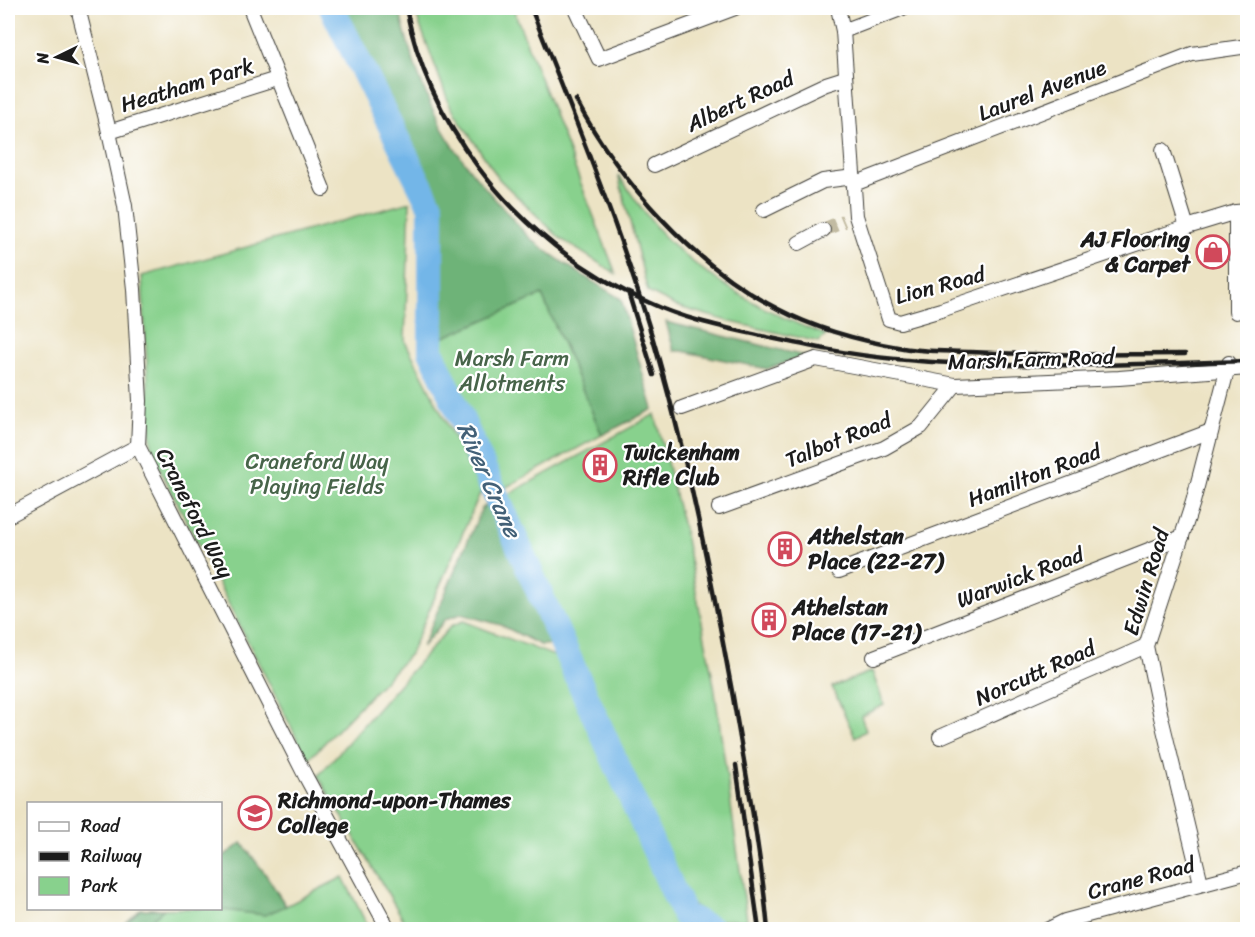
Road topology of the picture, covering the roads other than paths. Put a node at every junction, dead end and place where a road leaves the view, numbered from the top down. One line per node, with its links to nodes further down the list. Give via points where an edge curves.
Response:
1 (78, 8): 11 (street, Craneford Way)
2 (246, 8): 10 (street, Heatham Park)
3 (575, 8): 4 (street, via 599,59)
4 (735, 8)
5 (838, 8): 7 (street, Lion Road)
6 (903, 8): 7 (street)
7 (843, 31): 9 (street, Lion Road)
8 (1248, 46): 14 (street, Laurel Avenue, via 1192,54)
9 (845, 78): 13 (street, Albert Road); 14 (street, Lion Road)
10 (278, 79): 11 (street, Heatham Park); 15 (street, Heatham Park)
11 (109, 132): 27 (street, Craneford Way, via 125,206 134,289 140,401)
12 (1163, 150): 18 (street)
13 (654, 165)
14 (854, 181): 16 (street, Laurel Avenue, via 823,181); 18 (street, Lion Road, via 850,218 889,319 900,322)
15 (323, 189)
16 (764, 210)
17 (1242, 212): 18 (street, Lion Road); 21 (street)
18 (1187, 227)
19 (823, 230): 20 (street)
20 (799, 243)
21 (1236, 312)
22 (1228, 366): 23 (street, Marsh Farm Road); 24 (street, Marsh Farm Road, via 1119,378); 26 (street, Edwin Road)
23 (1248, 368)
24 (955, 385): 25 (street, Marsh Farm Road, via 816,359); 28 (street, Talbot Road, via 921,427 884,448)
25 (682, 408)
26 (1211, 431): 30 (street, Edwin Road); 31 (street, Hamilton Road)
27 (138, 446): 29 (street); 37 (street, Craneford Way, via 292,752)
28 (719, 508)
29 (8, 516)
30 (1182, 537): 32 (street, Edwin Road); 33 (street, Warwick Road)
31 (838, 571)
32 (1146, 646): 34 (street, Norcutt Road); 36 (street, Edwin Road)
33 (874, 657)
34 (940, 737)
35 (1248, 872): 36 (street, Crane Road)
36 (1202, 884): 38 (street, Crane Road, via 1065,921)
37 (389, 930)
38 (1047, 930)

